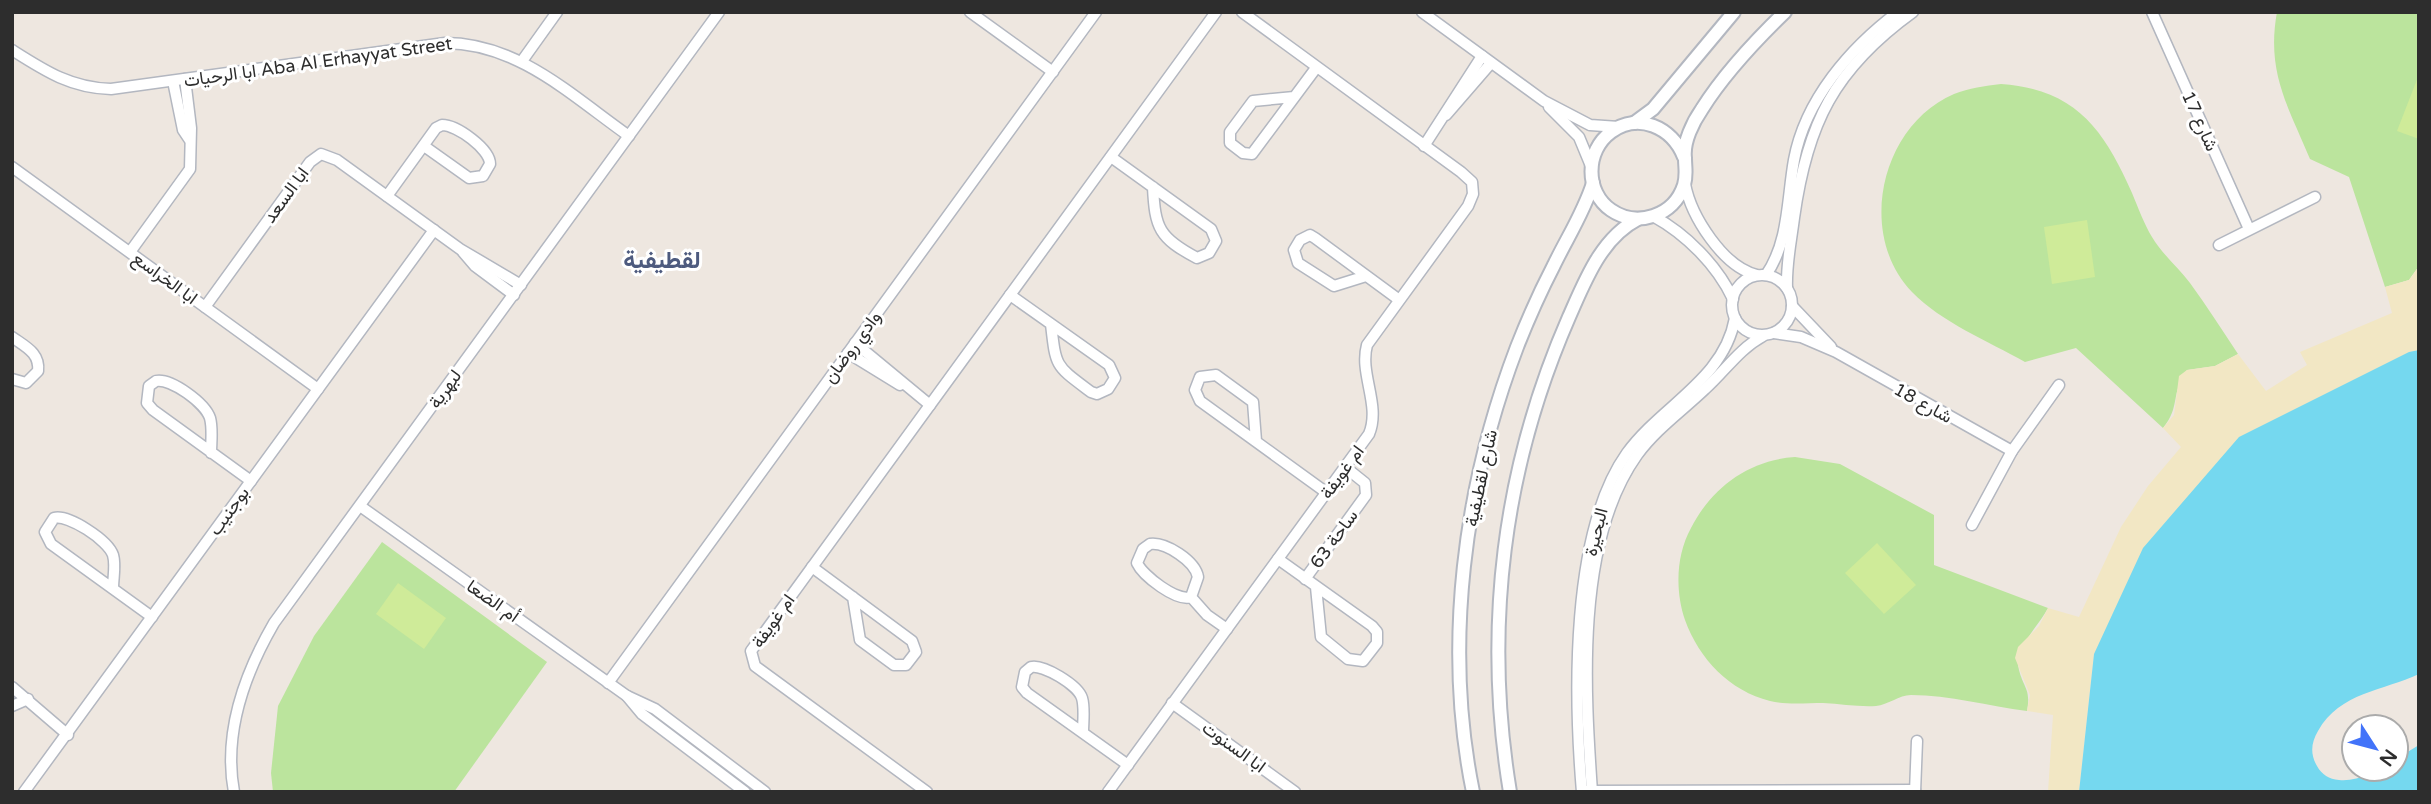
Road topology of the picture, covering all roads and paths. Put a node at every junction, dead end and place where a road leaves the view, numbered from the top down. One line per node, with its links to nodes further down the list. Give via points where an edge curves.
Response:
1 (556, 12): 18 (street)
2 (719, 12): 29 (street, لبهرية)
3 (970, 12): 21 (street)
4 (1096, 12): 21 (street, وادي روضان)
5 (1216, 12): 33 (street, ام غويفة)
6 (1242, 12): 20 (street, ام غويفة)
7 (1422, 12): 16 (street)
8 (1734, 12): 27 (street, via 1653,109)
9 (1785, 12): 34 (street, via 1703,107)
10 (1898, 12): 15 (street)
11 (1913, 12): 15 (street)
12 (2152, 12): 45 (street, شارع 17)
13 (12, 44): 17 (street)
14 (12, 50): 17 (street)
15 (1859, 54): 39 (street, via 1818,117)
16 (1482, 56): 19 (street); 26 (street)
17 (30, 61): 23 (street, ابا الرحيات Aba Al Erhayyat Street, via 79,87 111,89)
18 (522, 61): 22 (street, ابا الرحيات Aba Al Erhayyat Street, via 488,47 445,43); 29 (street, ابا الرحيات Aba Al Erhayyat Street)
19 (1491, 63): 25 (street); 26 (street)
20 (1316, 68): 24 (street); 32 (street, ام غويفة)
21 (1053, 72): 69 (street, وادي روضان)
22 (185, 79): 23 (street, ابا الرحيات Aba Al Erhayyat Street); 30 (street)
23 (173, 81): 30 (street)
24 (1294, 97): 24 (street, via 1253,101 1230,132 1230,143 1252,154)
25 (1544, 101): 28 (street, via 1590,125); 35 (street, via 1579,137)
26 (1443, 118): 32 (street)
27 (1634, 123): 28 (street); 34 (street, via 1665,131)
28 (1619, 127): 35 (street, via 1597,147)
29 (629, 136): 56 (street, لبهرية)
30 (189, 139): 51 (street, via 192,160 186,177)
31 (424, 146): 31 (street, via 469,178 483,176 490,164 485,151 447,125 436,128); 41 (street)
32 (1424, 146): 60 (street, ام غويفة, via 1470,179 1473,194)
33 (1111, 157): 40 (street); 59 (street, ام غويفة)
34 (1684, 157): 38 (street)
35 (1591, 166): 37 (street)
36 (12, 167): 51 (street, ابا الخراسع)
37 (1592, 184): 44 (street, via 1606,206); 114 (street, شارع لقطيفية, via 1517,349 1492,424 1475,500 1463,590 1460,665)
38 (1685, 184): 43 (street, via 1676,200); 47 (street, via 1693,214)
39 (1794, 185): 54 (street, via 1780,246); 57 (street)
40 (1153, 187): 40 (street, via 1155,220 1161,232 1197,258 1209,254 1216,241 1211,229)
41 (387, 196): 46 (street, ابا السعد); 63 (street, ابا السعد, via 331,156 316,157)
42 (2315, 197): 45 (street)
43 (1653, 216): 44 (street); 49 (street)
44 (1638, 219): 115 (street, شارع لقطيفية, via 1611,240 1571,312 1541,387 1514,486 1496,646)
45 (2249, 229): 48 (street)
46 (434, 230): 50 (street, ابا السعد); 75 (street, بوجنيب)
47 (1708, 233): 49 (street); 52 (street)
48 (2220, 245)
49 (1694, 246): 53 (street)
50 (460, 249): 56 (street, ابا السعد); 58 (street, ابا السعد, via 475,267)
51 (130, 252): 63 (street, ابا الخراسع)
52 (1733, 262): 53 (street); 54 (street)
53 (1718, 275): 61 (street)
54 (1762, 275): 57 (street, via 1774,277); 61 (street, via 1741,283)
55 (1366, 276): 55 (street, via 1339,286 1329,284 1298,263 1296,246 1310,235); 60 (street)
56 (521, 285): 58 (street, لبهرية)
57 (1787, 288): 62 (street)
58 (514, 295): 84 (street, لبهرية)
59 (1010, 295): 65 (street); 76 (street, ام غويفة)
60 (1398, 299): 81 (street, ام غويفة, via 1367,345 1372,427)
61 (1732, 299): 64 (street)
62 (1793, 306): 66 (street, via 1789,319); 70 (street, شارع 18)
63 (205, 307): 75 (street, ابا الخراسع)
64 (1735, 318): 67 (street, via 1746,331); 77 (street, البحيرة, via 1716,365)
65 (1051, 324): 65 (street, via 1060,369 1097,394 1108,390 1115,378 1110,365)
66 (1774, 333): 67 (street); 70 (street, شارع 18, via 1801,337)
67 (1763, 336): 77 (street, البحيرة)
68 (12, 337): 72 (street, via 33,352 39,363 26,383)
69 (855, 343): 71 (street, وادي روضان); 74 (street)
70 (1836, 352): 79 (street, شارع 18)
71 (848, 353): 74 (street); 96 (street, وادي روضان)
72 (12, 379)
73 (2059, 385): 79 (street)
74 (904, 386): 76 (street)
75 (318, 389): 82 (street, بوجنيب)
76 (930, 405): 87 (street, ام غويفة)
77 (1657, 425): 95 (street, البحيرة, via 1624,476 1594,554)
78 (1256, 441): 78 (street, via 1253,402 1216,375 1200,377 1195,390 1200,401); 83 (street)
79 (2012, 452): 85 (street)
80 (211, 453): 80 (street, via 211,424 204,408 170,382 156,381 149,386 147,402 153,410); 82 (street)
81 (1345, 467): 83 (street, ام غويفة); 88 (street, ساحة 63, via 1365,483 1366,495)
82 (251, 481): 93 (street, بوجنيب)
83 (1327, 493): 86 (street, ام غويفة)
84 (360, 506): 96 (street, أم الضعا); 111 (street, لبهرية, via 257,652 234,730)
85 (1972, 525)
86 (1278, 559): 88 (street, ساحة 63); 94 (street, ام غويفة)
87 (812, 567): 91 (street); 112 (street, ام غويفة, via 754,646 752,663)
88 (1305, 579): 89 (street, ساحة 63)
89 (1316, 587): 89 (street, ساحة 63, via 1321,637 1348,659 1363,661 1376,647 1377,632)
90 (113, 588): 90 (street, via 114,558 108,546 69,518 54,518 45,532 51,544); 93 (street)
91 (853, 597): 91 (street, via 860,640 894,665 906,665 916,652 912,641)
92 (1191, 597): 92 (street, via 1198,577 1192,565 1163,545 1150,544 1143,549 1137,563 1144,573 1180,597); 94 (street)
93 (152, 617): 102 (street, بوجنيب)
94 (1227, 629): 99 (street, ام غويفة)
95 (1584, 637): 108 (street, البحيرة); 116 (street, البحيرة, via 1578,731)
96 (608, 682): 105 (street, أم الضعا, via 642,714)
97 (12, 687): 98 (street)
98 (28, 699): 100 (street); 102 (street)
99 (1172, 703): 104 (street, ام غويفة); 106 (street, ابا السنوت)
100 (12, 706)
101 (1083, 732): 101 (street, via 1083,703 1078,691 1044,667 1025,672 1022,687); 104 (street)
102 (68, 735): 110 (street, بوجنيب)
103 (1917, 741): 109 (street)
104 (1128, 765): 113 (street, ام غويفة)
105 (749, 789): 107 (street, أم الضعا)
106 (1288, 790)
107 (763, 791)
108 (1592, 791): 109 (street); 116 (street)
109 (1915, 791)
110 (24, 792)
111 (234, 792)
112 (927, 792)
113 (1108, 792)
114 (1473, 792)
115 (1510, 792)
116 (1582, 792)

